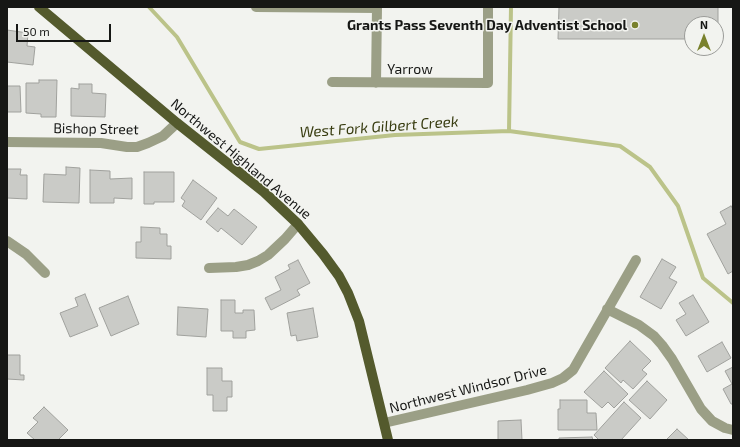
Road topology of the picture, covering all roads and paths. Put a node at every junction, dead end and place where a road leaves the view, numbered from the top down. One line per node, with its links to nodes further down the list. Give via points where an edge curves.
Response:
1 (39, 7): 7 (main road, Northwest Highland Avenue)
2 (256, 7): 4 (street)
3 (488, 7): 6 (street, Yarrow, via 488,83)
4 (377, 8): 6 (street)
5 (332, 82): 6 (street, Yarrow)
6 (376, 83)
7 (178, 123): 8 (street, Bishop Street, via 163,136 137,147 101,142); 9 (main road, Northwest Highland Avenue, via 264,192)
8 (7, 142)
9 (298, 224): 12 (street, via 268,255 258,261 236,267); 15 (main road, Northwest Highland Avenue, via 333,267 348,293 359,321)
10 (7, 241): 13 (street, via 26,254)
11 (636, 260): 14 (street, Northwest Windsor Drive)
12 (209, 268)
13 (45, 273)
14 (607, 309): 15 (street, Northwest Windsor Drive, via 572,370 563,378 527,390); 16 (street, via 639,325 654,336 672,359 700,409 712,421)
15 (384, 424): 17 (main road, Northwest Highland Avenue)
16 (733, 430)
17 (388, 440)

